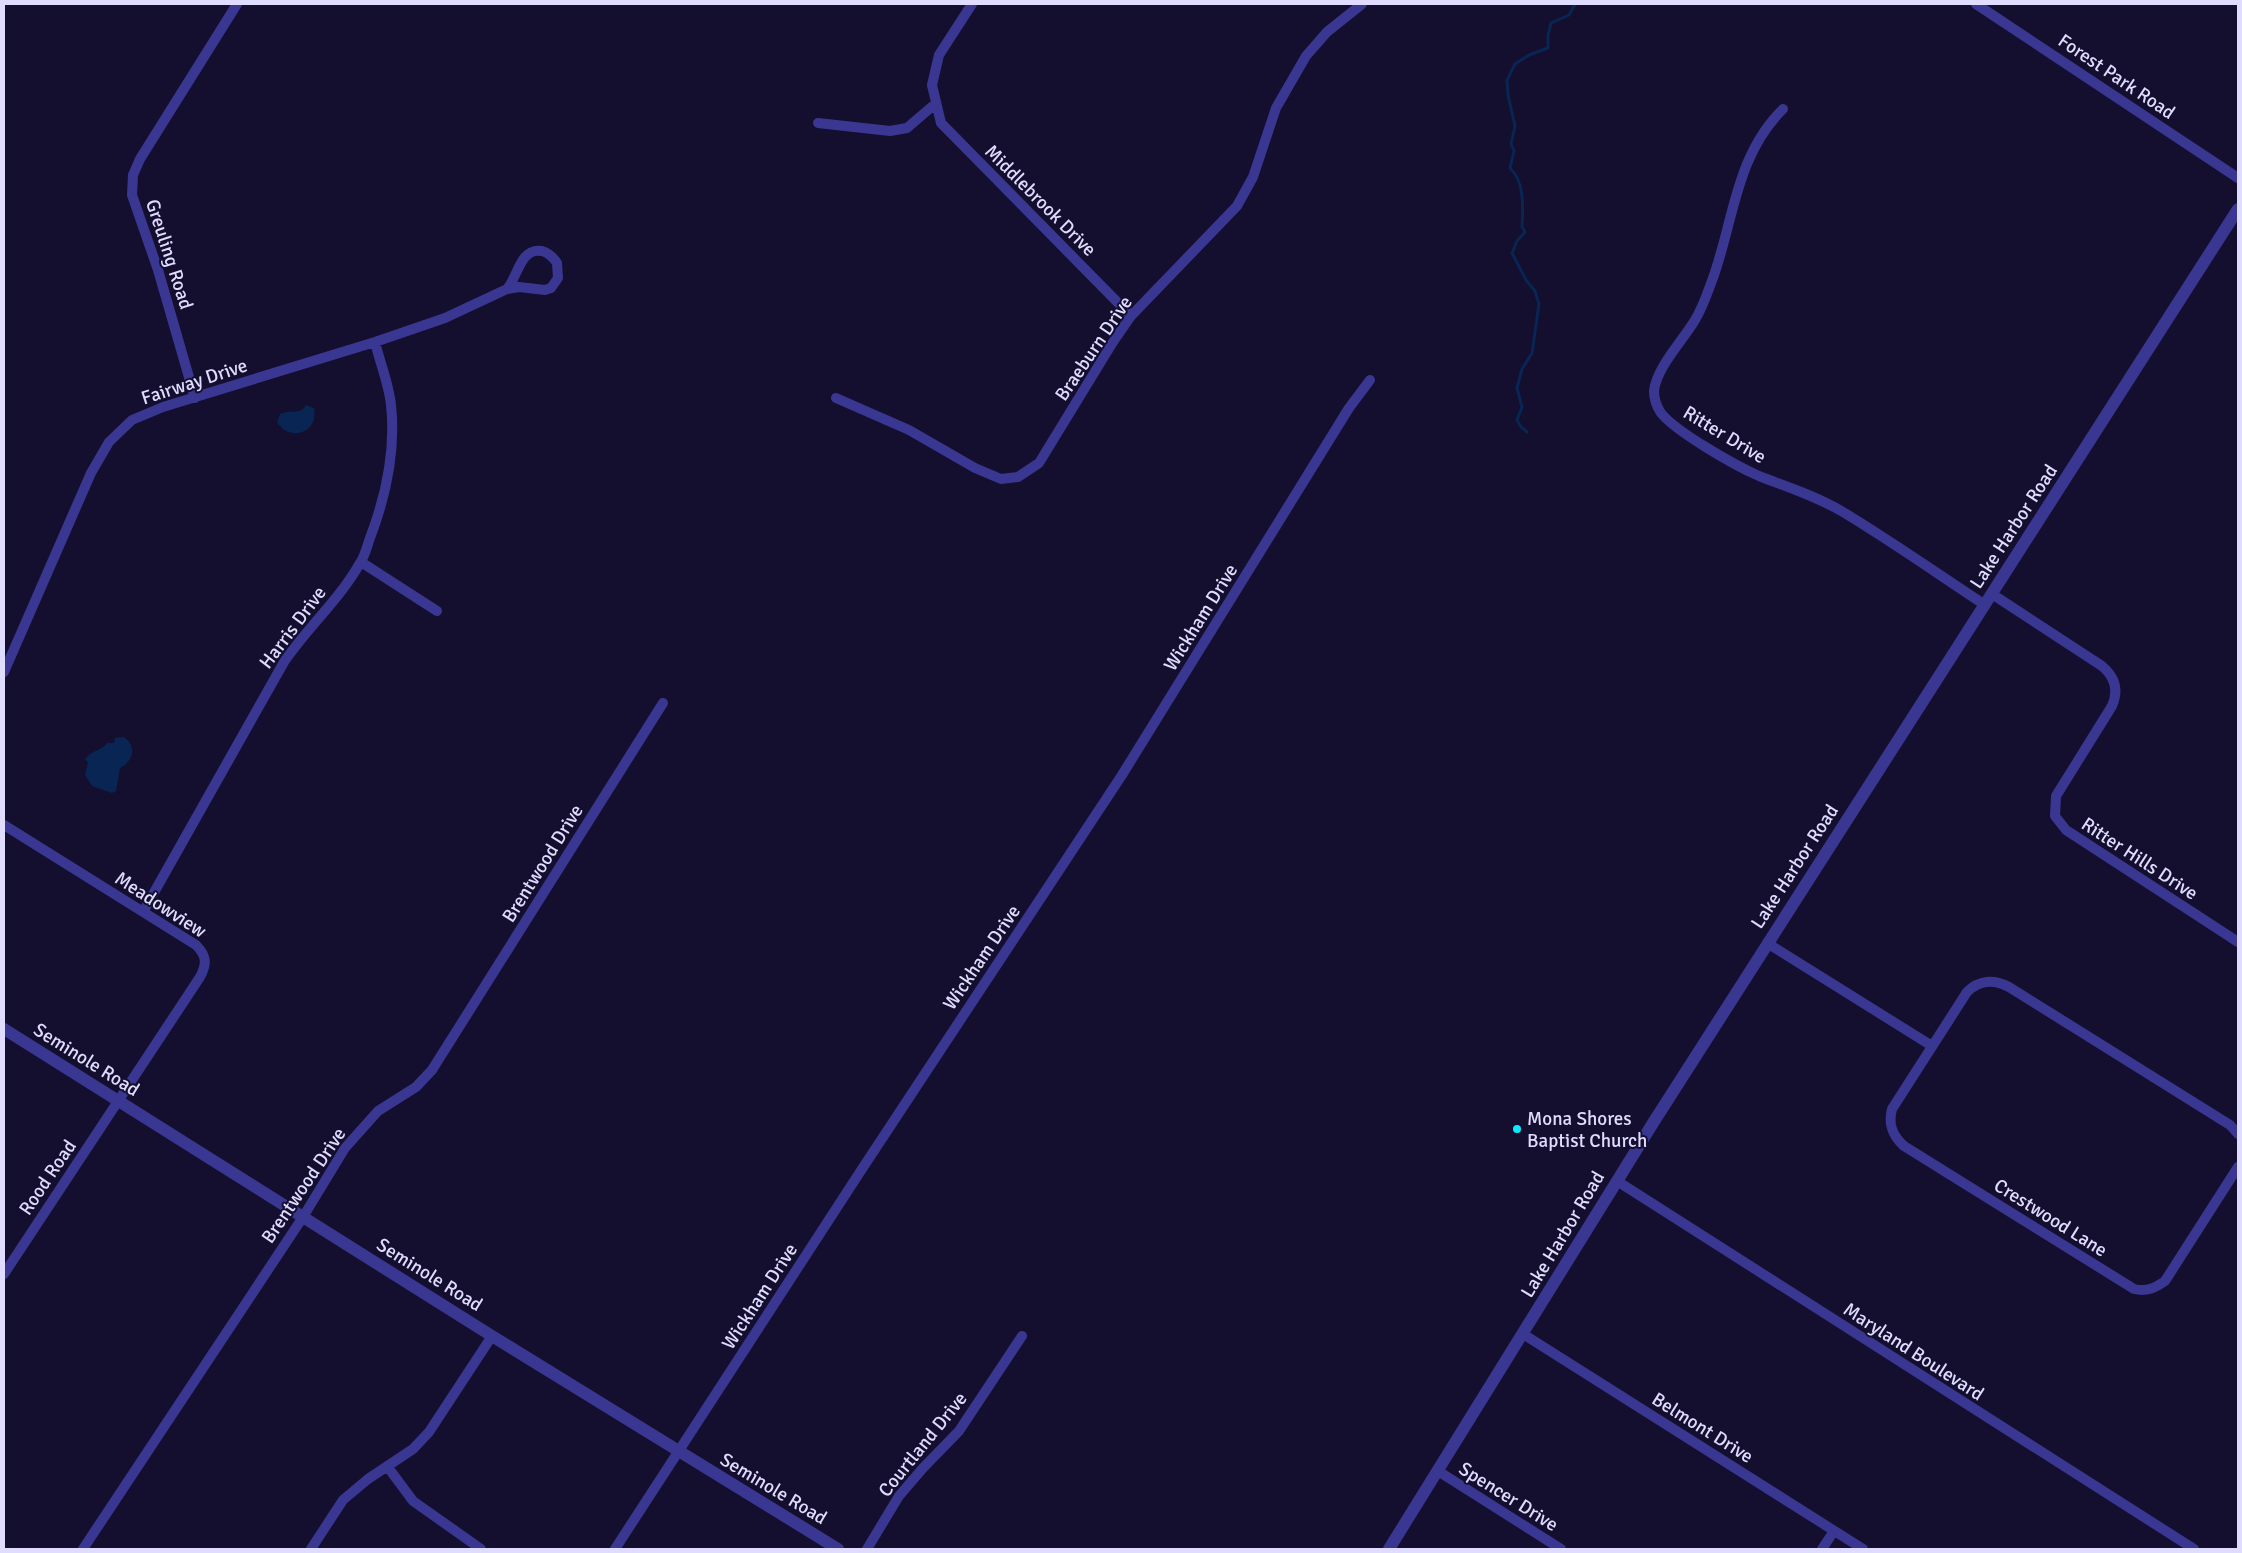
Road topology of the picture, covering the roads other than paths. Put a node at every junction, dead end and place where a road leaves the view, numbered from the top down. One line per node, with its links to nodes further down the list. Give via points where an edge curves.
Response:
1 (237, 4): 14 (street, Greuling Road, via 133,175 132,195 158,270)
2 (972, 4): 5 (street, Middlebrook Drive, via 939,55 932,85)
3 (1362, 4): 11 (street, Braeburn Drive, via 1327,32 1303,60 1276,108 1253,177 1237,206)
4 (1976, 4): 8 (street, Forest Park Road)
5 (935, 104): 7 (street, via 907,128 890,131); 11 (street, Middlebrook Drive, via 941,123)
6 (1783, 109): 17 (street, Ritter Drive, via 1768,124 1752,150 1730,212 1713,276 1696,318 1659,376 1654,392 1656,403 1669,421 1733,462 1842,511)
7 (818, 123)
8 (2238, 178)
9 (2238, 208): 17 (street, Lake Harbor Road)
10 (507, 289): 10 (street, Fairway Drive, via 523,259 531,253 545,252 557,263 558,278 551,288 542,291 519,287); 12 (street, Fairway Drive, via 445,318)
11 (1131, 316): 15 (street, Braeburn Drive, via 1039,463 1018,478 1001,479 984,472 909,430)
12 (375, 342): 14 (street, Fairway Drive); 16 (street, Harris Drive, via 391,404 391,442 382,508)
13 (1370, 380): 36 (street, Wickham Drive, via 1349,408 1122,775)
14 (195, 398): 19 (street, Fairway Drive, via 132,420 109,442 91,473)
15 (836, 398)
16 (361, 562): 18 (street); 22 (street, Harris Drive, via 284,662)
17 (1989, 600): 23 (street, Ritter Hills Drive, via 2102,666 2115,684 2112,706 2056,796 2054,809 2058,824); 24 (street, Lake Harbor Road)
18 (437, 610)
19 (4, 672)
20 (663, 703): 31 (street, Brentwood Drive, via 432,1070 416,1088 378,1111 345,1148)
21 (4, 825): 22 (street, Meadowview)
22 (143, 912): 27 (street, Meadowview, via 196,945 206,961 200,977)
23 (2238, 942)
24 (1767, 943): 26 (street); 30 (street, Lake Harbor Road)
25 (4, 1029): 27 (street, Seminole Road)
26 (1932, 1046): 28 (street, Crestwood Lane, via 1972,987 1990,981 2002,983 2230,1125); 29 (street, Crestwood Lane, via 1892,1109 1892,1129 1899,1141 2134,1289 2148,1290 2165,1281)
27 (119, 1100): 31 (street, Seminole Road); 32 (street, Rood Road)
28 (2238, 1134)
29 (2238, 1167)
30 (1616, 1181): 33 (street, Lake Harbor Road); 40 (street, Maryland Boulevard)
31 (303, 1217): 34 (street, Seminole Road); 41 (street, Brentwood Drive)
32 (4, 1274)
33 (1523, 1334): 38 (street, Lake Harbor Road); 39 (street, Belmont Drive)
34 (492, 1336): 36 (street, Seminole Road); 37 (street, via 429,1432 413,1449)
35 (1022, 1336): 46 (street, Courtland Drive, via 959,1431 899,1496)
36 (677, 1451): 44 (street, Wickham Drive); 45 (street, Seminole Road)
37 (388, 1466): 42 (street, via 343,1500); 43 (street, via 413,1501)
38 (1438, 1472): 47 (street, Lake Harbor Road); 48 (street, Spencer Drive)
39 (1834, 1530): 49 (street); 50 (street, Belmont Drive)
40 (2180, 1546): 51 (street, Maryland Boulevard)
41 (84, 1549)
42 (312, 1549)
43 (481, 1549)
44 (615, 1549)
45 (838, 1549)
46 (867, 1549)
47 (1390, 1549)
48 (1562, 1549)
49 (1822, 1549)
50 (1863, 1549)
51 (2194, 1549)

